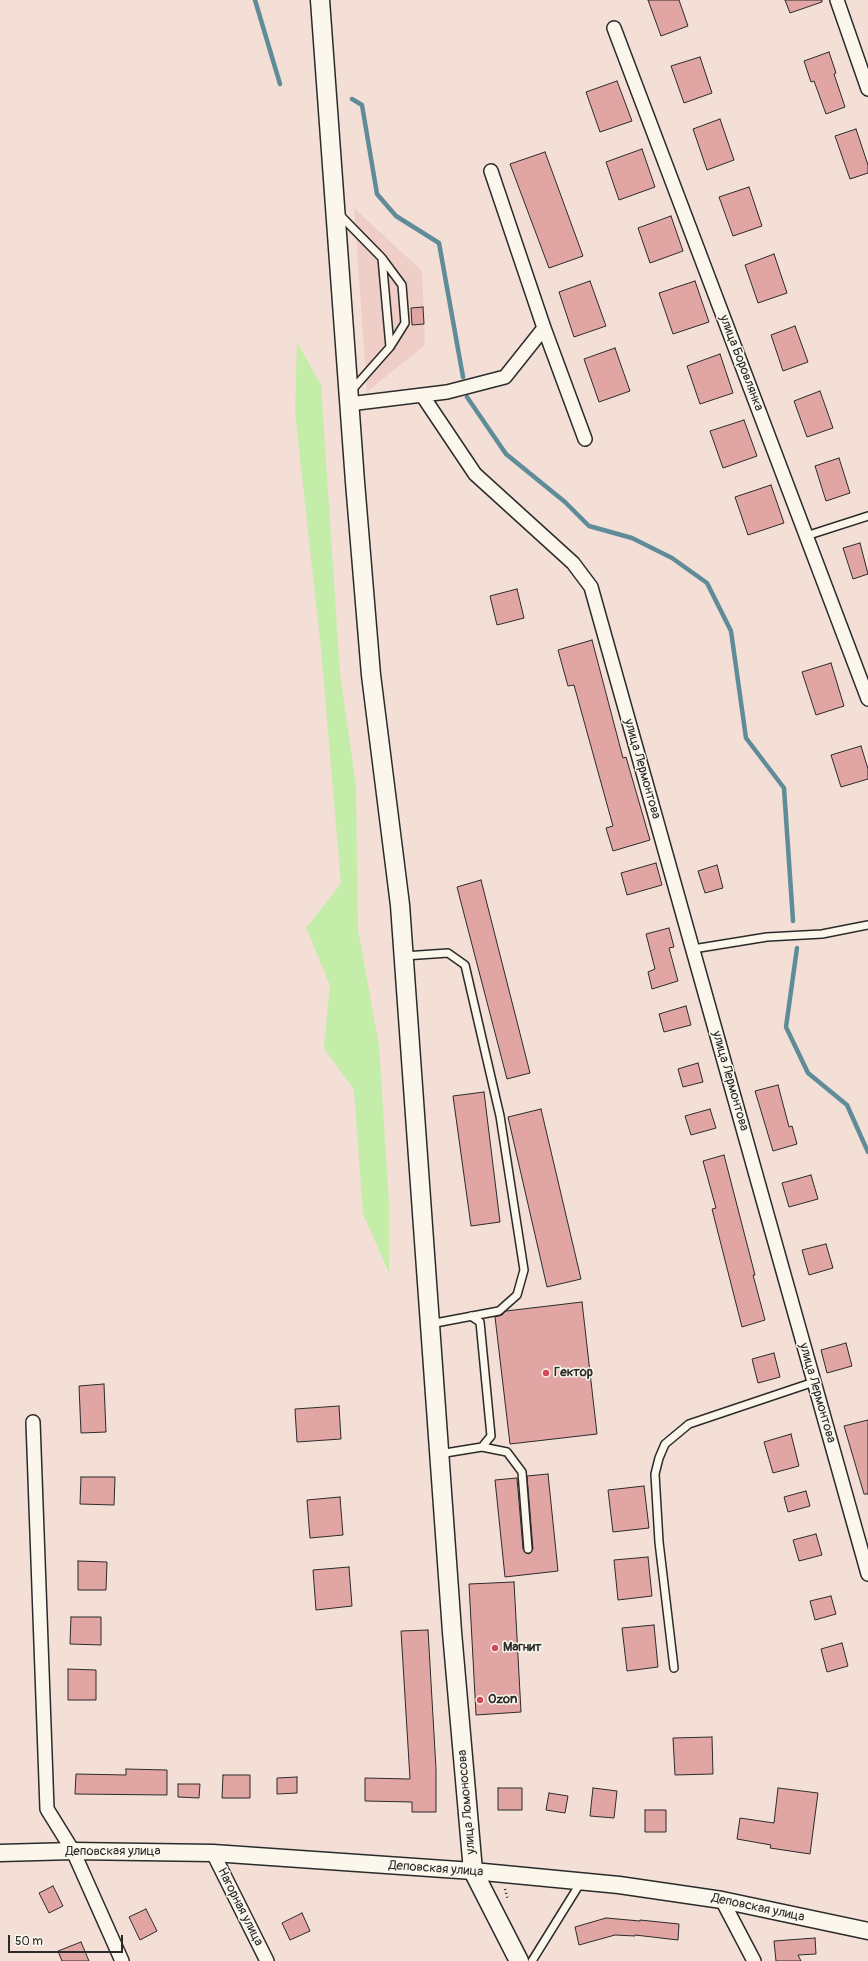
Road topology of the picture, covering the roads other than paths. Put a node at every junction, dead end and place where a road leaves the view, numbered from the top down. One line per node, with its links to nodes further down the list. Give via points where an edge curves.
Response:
1 (320, 0): 6 (main road, улица Ломоносова)
2 (837, 0): 4 (street)
3 (614, 28): 14 (street, улица Боровлянка)
4 (868, 89)
5 (491, 172): 8 (street)
6 (336, 210): 7 (lane); 11 (main road, улица Ломоносова)
7 (382, 258): 9 (lane); 9 (lane, via 402,285 405,323)
8 (544, 328): 10 (street, via 505,377 448,392); 12 (street)
9 (390, 347): 11 (lane)
10 (422, 395): 11 (street); 17 (street, улица Лермонтова, via 475,474 573,563 591,587)
11 (349, 399): 18 (main road, улица Ломоносова, via 371,675)
12 (585, 439)
13 (868, 516): 14 (lane)
14 (806, 536): 15 (street, улица Боровлянка)
15 (868, 699)
16 (868, 925): 17 (lane, via 822,934 767,937)
17 (693, 949): 21 (street, улица Лермонтова)
18 (404, 956): 19 (lane, via 448,953 465,965 500,1116 524,1270 517,1295 499,1311); 20 (main road, улица Ломоносова)
19 (471, 1316): 20 (lane); 23 (lane, via 480,1322 491,1436)
20 (430, 1324): 24 (main road, улица Ломоносова)
21 (814, 1382): 26 (street, улица Лермонтова); 27 (lane, via 689,1424 665,1444 655,1474 659,1542)
22 (33, 1422): 28 (street, via 47,1809)
23 (482, 1447): 24 (lane); 25 (lane, via 507,1452 522,1472)
24 (439, 1454): 31 (main road, улица Ломоносова)
25 (528, 1549)
26 (868, 1574)
27 (674, 1668)
28 (73, 1851): 29 (street, Деповская улица); 30 (street, Деповская улица); 35 (street)
29 (0, 1853)
30 (213, 1853): 31 (street, Деповская улица); 36 (street, Нагорная улица)
31 (473, 1871): 32 (street, Деповская улица); 37 (main road, улица Ломоносова)
32 (581, 1882): 33 (street, Деповская улица); 38 (lane)
33 (722, 1900): 34 (street, Деповская улица); 39 (street)
34 (868, 1931)
35 (122, 1961)
36 (267, 1961)
37 (520, 1961)
38 (532, 1961)
39 (754, 1961)

